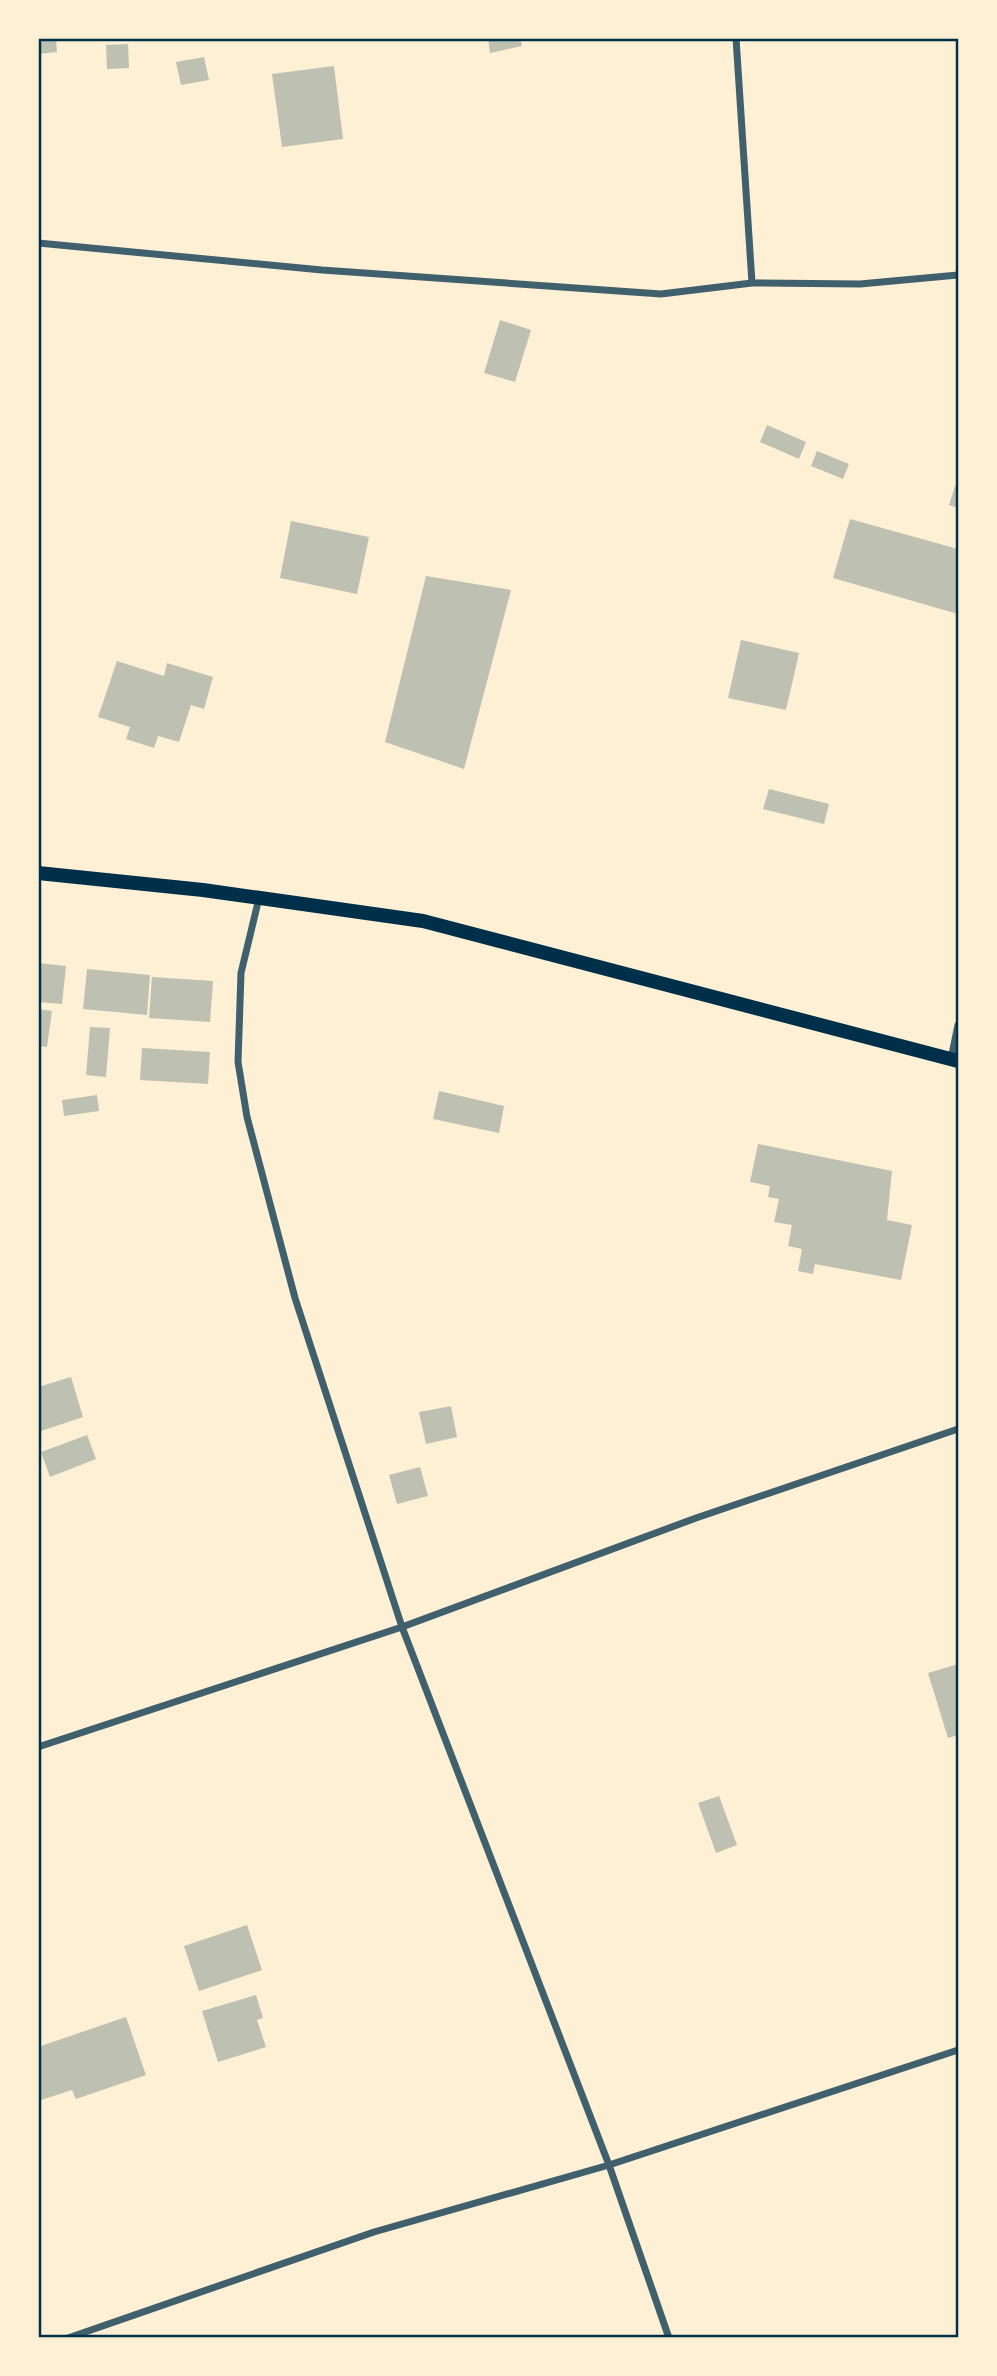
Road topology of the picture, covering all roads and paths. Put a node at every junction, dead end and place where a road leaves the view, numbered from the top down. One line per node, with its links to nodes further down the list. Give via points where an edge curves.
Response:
1 (736, 38): 4 (street)
2 (38, 243): 4 (street, via 568,289 661,294)
3 (958, 275): 4 (street, via 860,284)
4 (752, 283)
5 (38, 873): 6 (main road)
6 (260, 897): 8 (main road, via 423,921); 10 (street, via 241,973 237,1020 247,1116 295,1298)
7 (958, 1025): 8 (street)
8 (955, 1060)
9 (958, 1429): 10 (street, via 696,1518)
10 (402, 1627): 11 (street); 13 (street)
11 (38, 1747)
12 (958, 2050): 13 (street)
13 (608, 2165): 14 (street, via 373,2232); 15 (street)
14 (68, 2337)
15 (669, 2337)

